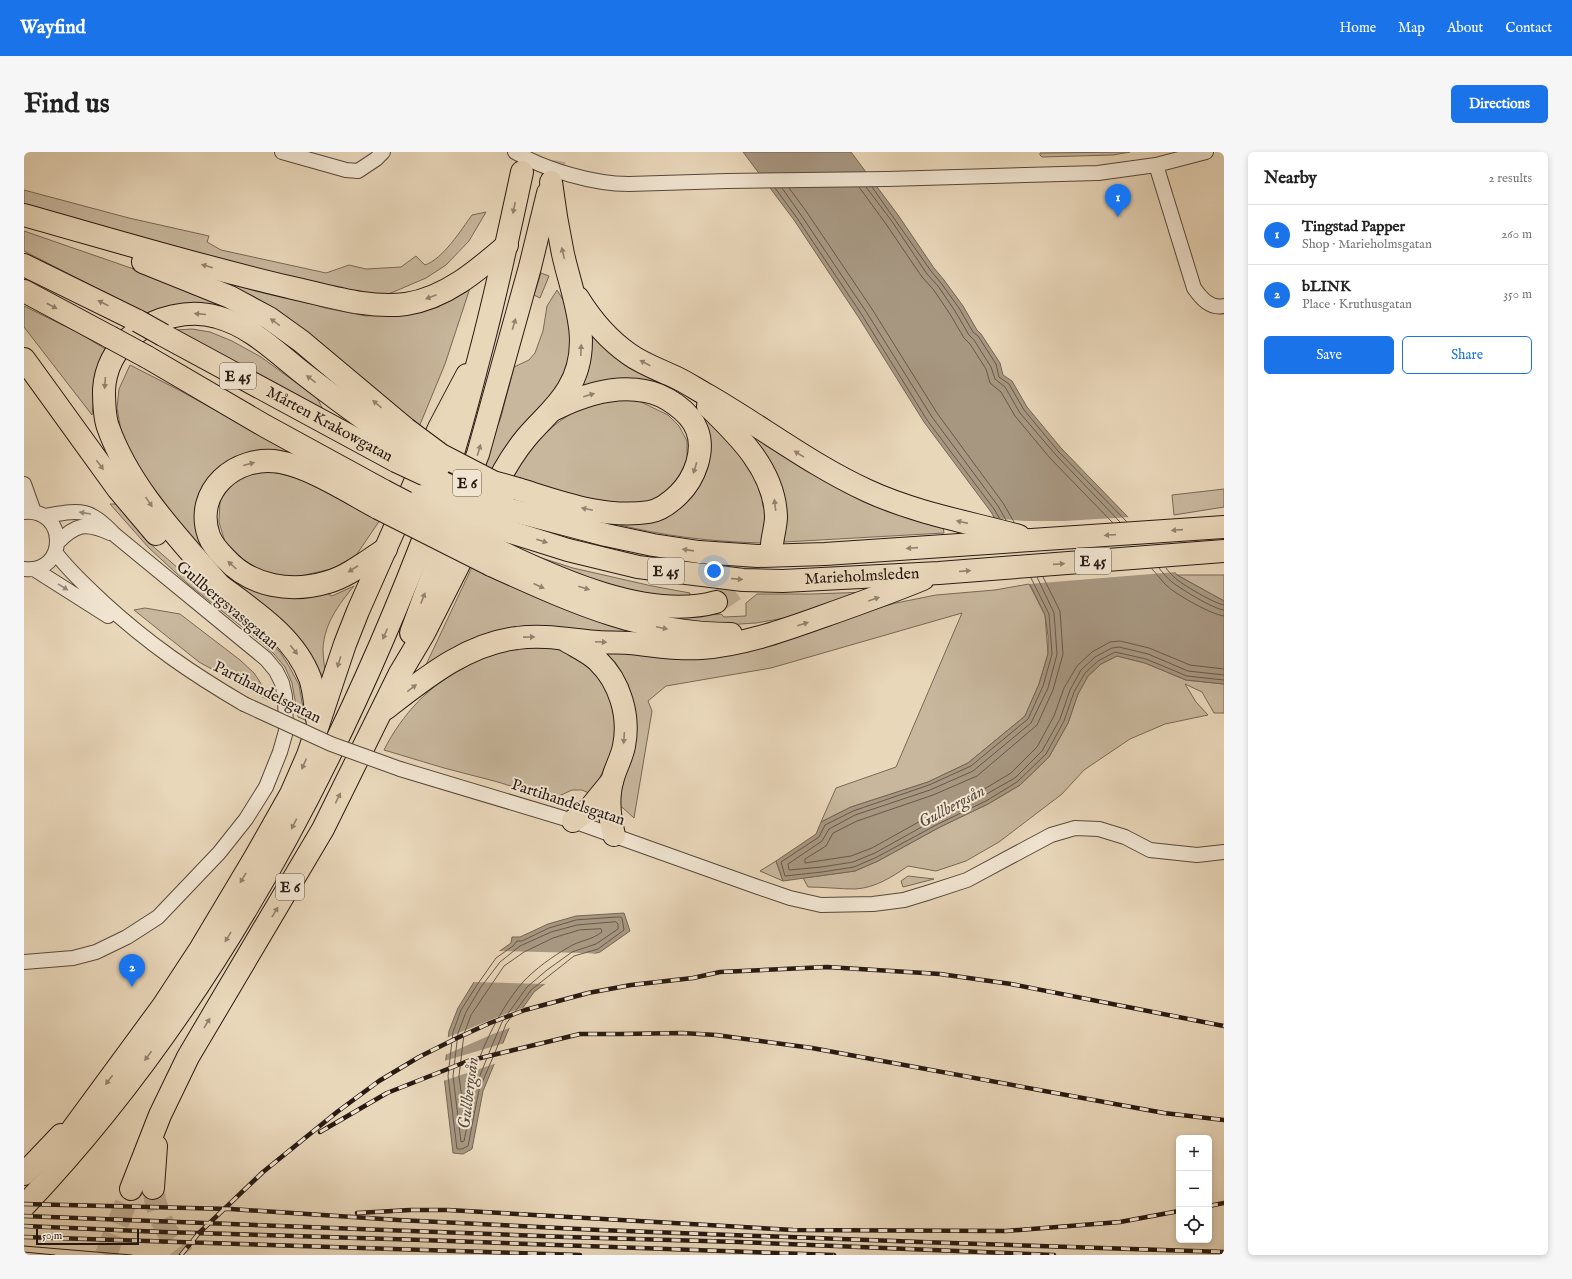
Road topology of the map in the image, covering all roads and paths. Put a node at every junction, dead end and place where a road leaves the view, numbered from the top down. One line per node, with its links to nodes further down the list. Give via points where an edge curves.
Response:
1 (282, 152): 2 (street, via 358,171)
2 (383, 152)
3 (515, 152): 5 (street, via 534,162 613,184 1098,173)
4 (1206, 152): 5 (street)
5 (1156, 166): 12 (street, via 1194,288 1203,300)
6 (522, 172): 8 (highway, E 6, one-way to 8)
7 (24, 216): 8 (highway, one-way to 7, via 465,278 434,296 407,304 369,304 244,277); 19 (highway, one-way to 7, via 301,341 269,318 184,277)
8 (506, 244): 14 (highway, E 6)
9 (24, 265): 19 (highway, Mårten Krakowgatan / E 45, one-way to 9, bridge, via 138,321)
10 (24, 291): 19 (highway, Mårten Krakowgatan / E 45, one-way to 19, bridge, via 146,357 247,402 320,445)
11 (573, 291): 16 (highway, one-way to 11, via 630,355 616,344); 17 (highway, one-way to 11, via 575,377 581,356 581,326); 38 (highway, E 6, via 556,222 551,182 478,454 414,622)
12 (1223, 307)
13 (24, 353): 18 (highway)
14 (480, 355): 28 (highway, via 439,428); 50 (highway, E 6, one-way to 50, via 458,440 412,569 361,688 287,837 202,979 158,1042 95,1127)
15 (24, 359): 18 (highway)
16 (676, 378): 25 (highway, one-way to 16, via 903,505 863,489 815,464); 26 (highway, one-way to 16, via 776,518 775,501 770,484 761,468 728,426)
17 (553, 410): 21 (highway, one-way to 21, via 593,394 622,388 646,391 668,398 686,414 697,429 700,446 697,468 685,489 676,498 664,507 650,512 632,514 597,511 570,505); 38 (highway, via 526,438 508,463 424,633)
18 (77, 434): 33 (highway, one-way to 33, via 162,541)
19 (392, 469): 21 (highway, bridge, via 441,470); 21 (highway, Mårten Krakowgatan / E 45, bridge, via 447,507); 28 (highway, one-way to 19, via 329,582 311,586 271,586 250,579 232,566 218,551 209,537 207,512 209,500 217,483 244,465 279,461 307,470); 30 (highway, bridge); 33 (highway, one-way to 33, via 357,415 258,337 237,325 217,316 178,315 149,325 132,335 112,358 105,377 107,425 124,463 154,508)
20 (24, 484): 22 (street, Partihandelsgatan)
21 (512, 507): 25 (highway, Marieholmsleden / E 45, one-way to 21, via 825,554 758,556 699,552 653,545 606,535); 32 (highway, Marieholmsleden / E 45, one-way to 32, via 568,550 638,567 742,580 783,581)
22 (34, 514): 24 (street, Gullbergsvassgatan, one-way to 22, via 102,521 84,512); 27 (street, Partihandelsgatan, via 54,528 57,535)
23 (1224, 526): 25 (highway, E 45, one-way to 25, via 1034,540)
24 (115, 535): 27 (street, Gullbergsvassgatan, via 98,528 76,527); 45 (street, Gullbergsvassgatan, via 266,658 282,683 286,731 266,787 246,819 158,917 115,944 96,952 73,958)
25 (1004, 537)
26 (772, 544)
27 (56, 547): 31 (street, Partihandelsgatan, via 47,563); 35 (street, Partihandelsgatan, via 73,575)
28 (386, 549): 40 (highway, one-way to 40, via 345,644)
29 (1224, 551): 32 (highway, Marieholmsleden / E 45, one-way to 29)
30 (494, 557): 34 (highway, one-way to 34, via 610,596 671,607); 36 (highway, one-way to 36, via 573,601 634,621 698,633)
31 (29, 569): 35 (street, Partihandelsgatan, one-way to 35)
32 (939, 573): 36 (highway, one-way to 32, via 879,597)
33 (221, 587): 40 (highway, one-way to 40, via 277,631 303,662 311,680)
34 (716, 602)
35 (139, 634): 42 (street, Partihandelsgatan, bridge, via 168,657 244,704 331,744 400,769)
36 (768, 635): 37 (highway, one-way to 36, via 700,649 726,646)
37 (563, 638): 39 (highway, one-way to 37, via 442,667 472,650 517,638); 41 (highway, one-way to 41, via 597,660 608,673 622,700 625,712 624,745)
38 (399, 675): 39 (highway, E 6)
39 (381, 712): 48 (highway, E 6, one-way to 39, via 160,1116 188,1057 323,829)
40 (318, 727): 46 (highway, one-way to 46, via 291,794 201,948 163,1006)
41 (612, 780): 42 (highway, via 590,808); 43 (highway, via 608,806)
42 (573, 821): 43 (street, Partihandelsgatan)
43 (614, 835): 44 (street, Partihandelsgatan, via 762,889 821,905 873,904 904,900 967,880 1051,835 1074,828 1099,829 1125,837 1150,850 1197,855)
44 (1224, 852)
45 (24, 962)
46 (86, 1110): 47 (highway); 49 (highway)
47 (24, 1174)
48 (142, 1188)
49 (24, 1195)
50 (24, 1206)

